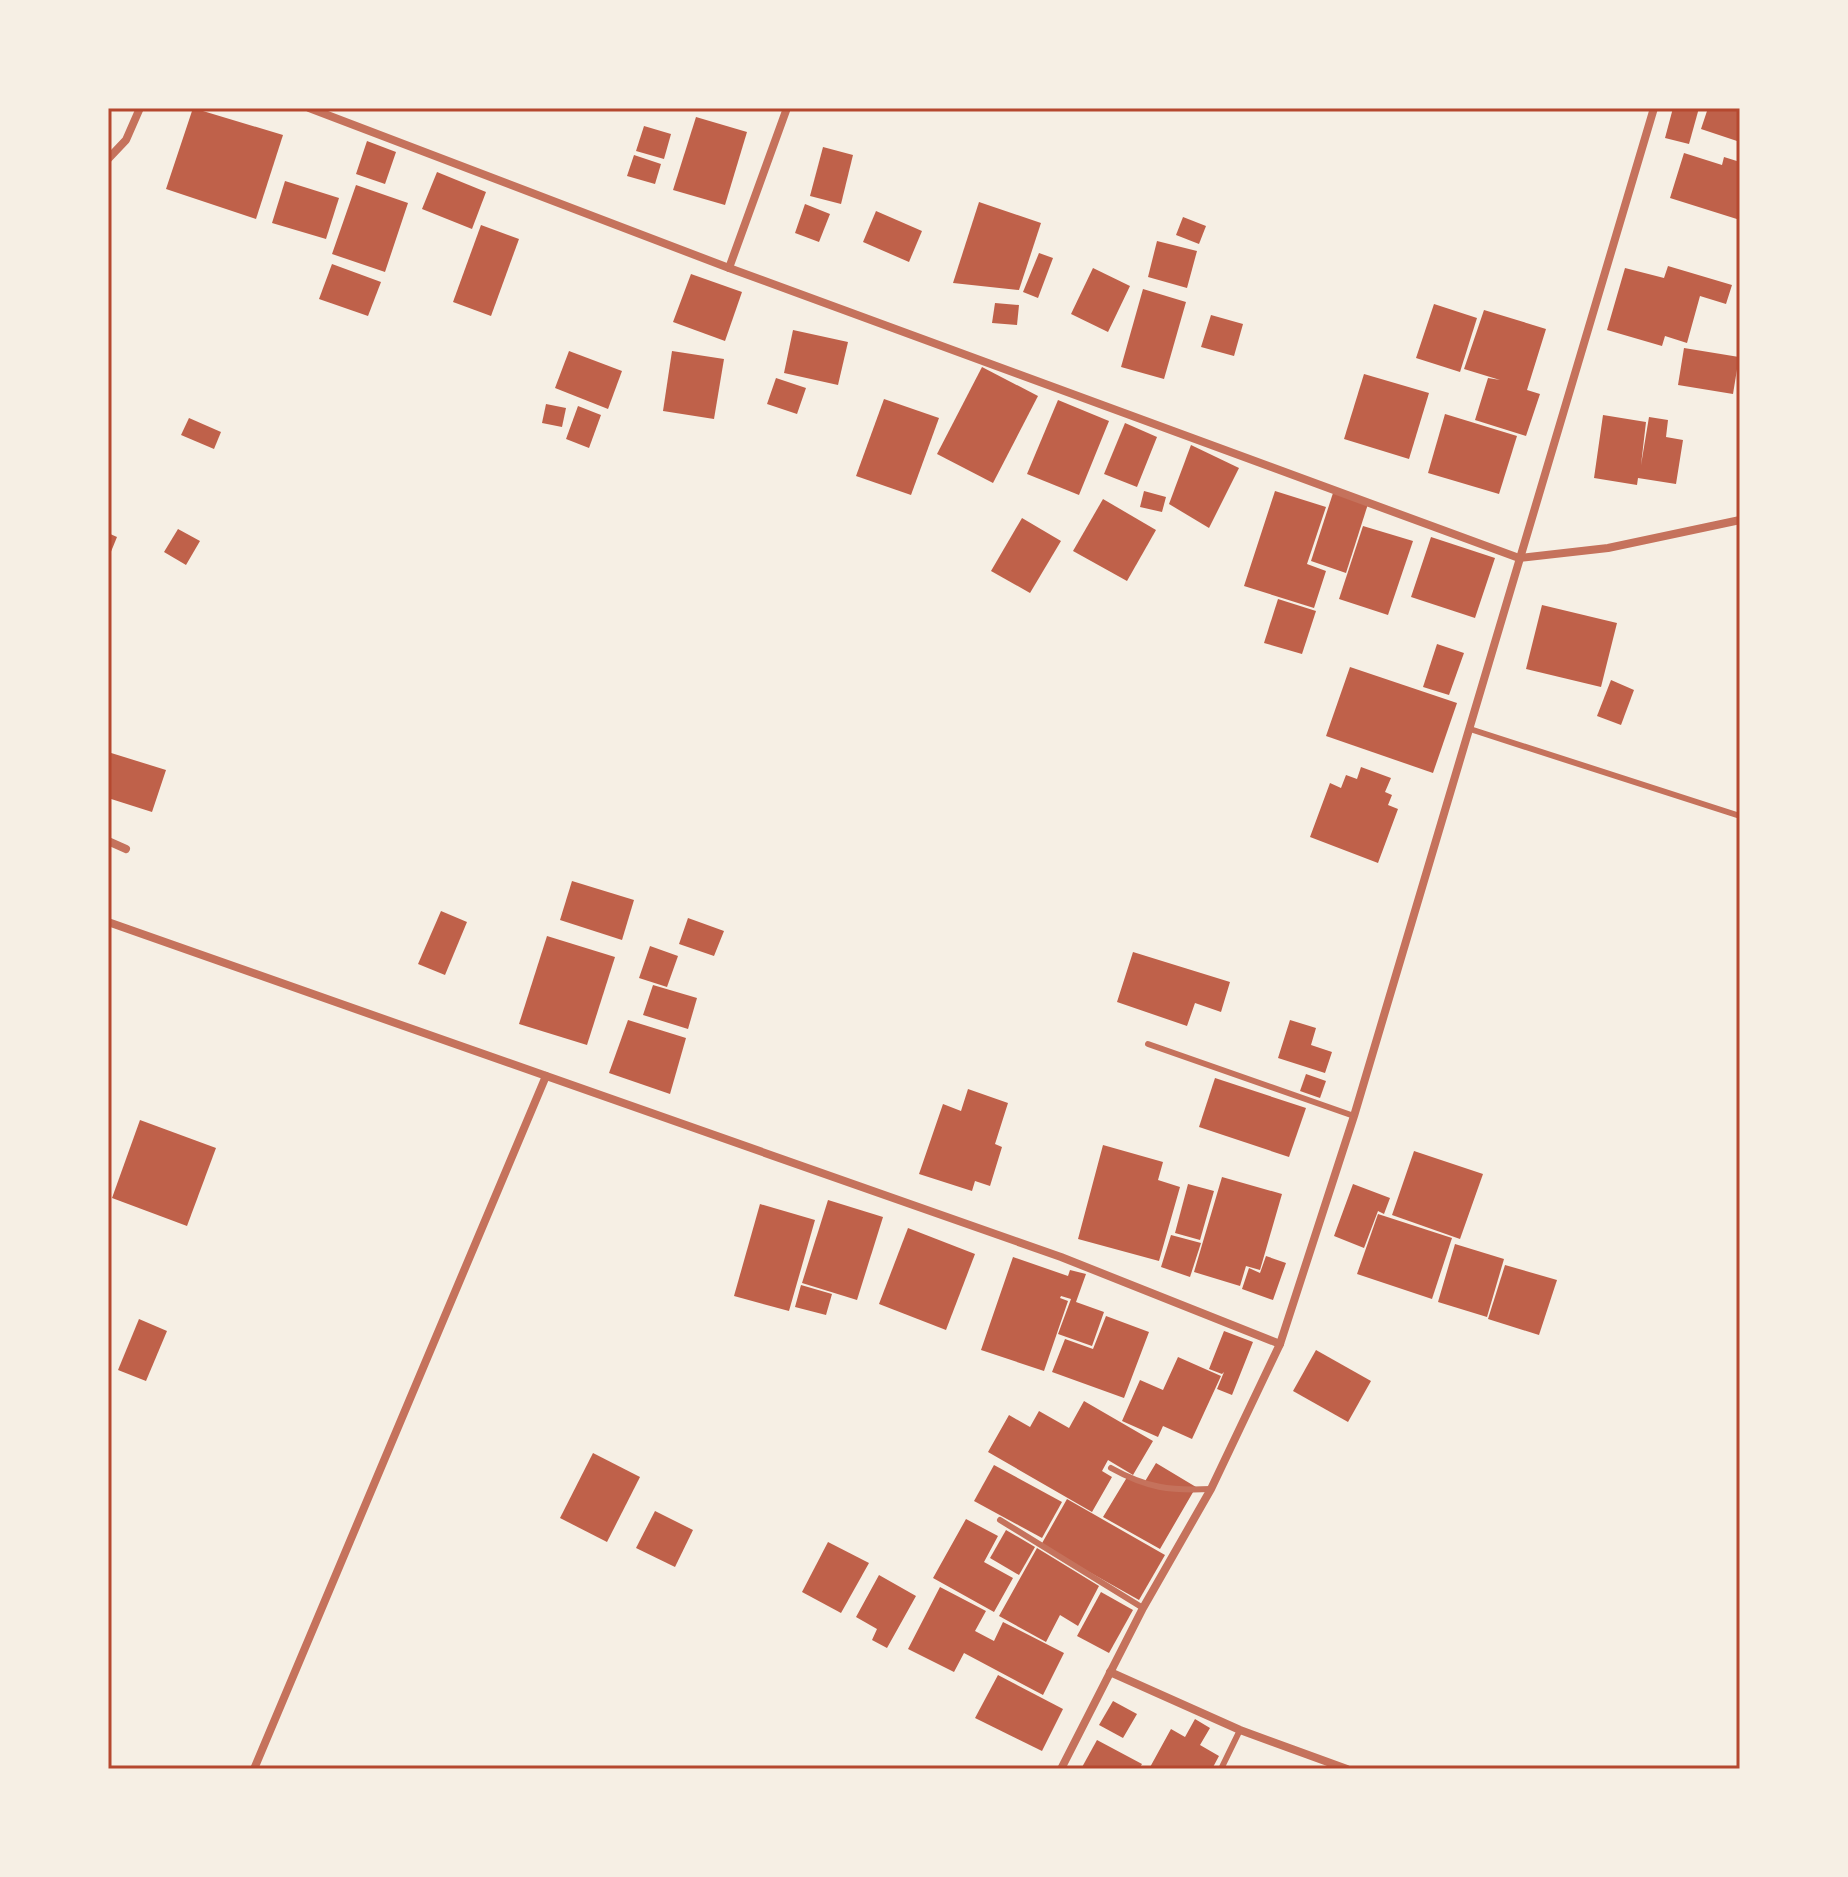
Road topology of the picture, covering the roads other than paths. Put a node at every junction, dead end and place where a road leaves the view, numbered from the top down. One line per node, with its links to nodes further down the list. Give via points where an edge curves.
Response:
1 (140, 108): 5 (street, via 126,140)
2 (309, 108): 6 (street)
3 (787, 108): 6 (street)
4 (1654, 108): 8 (street)
5 (108, 159)
6 (729, 268): 8 (street)
7 (1740, 520): 8 (street, via 1608,548)
8 (1519, 558): 9 (street)
9 (1470, 729): 10 (lane); 16 (street)
10 (1740, 816)
11 (108, 841): 12 (street)
12 (126, 849)
13 (108, 922): 15 (street)
14 (1148, 1044): 16 (lane)
15 (546, 1076): 17 (street, via 1061,1257); 24 (street)
16 (1354, 1116): 17 (street)
17 (1280, 1344): 19 (street)
18 (1111, 1468): 19 (lane, via 1140,1484)
19 (1211, 1489): 21 (street)
20 (1000, 1520): 21 (lane)
21 (1143, 1608): 22 (street)
22 (1110, 1672): 23 (street); 25 (street)
23 (1240, 1730): 26 (lane); 27 (street)
24 (254, 1769)
25 (1061, 1769)
26 (1221, 1769)
27 (1347, 1769)

